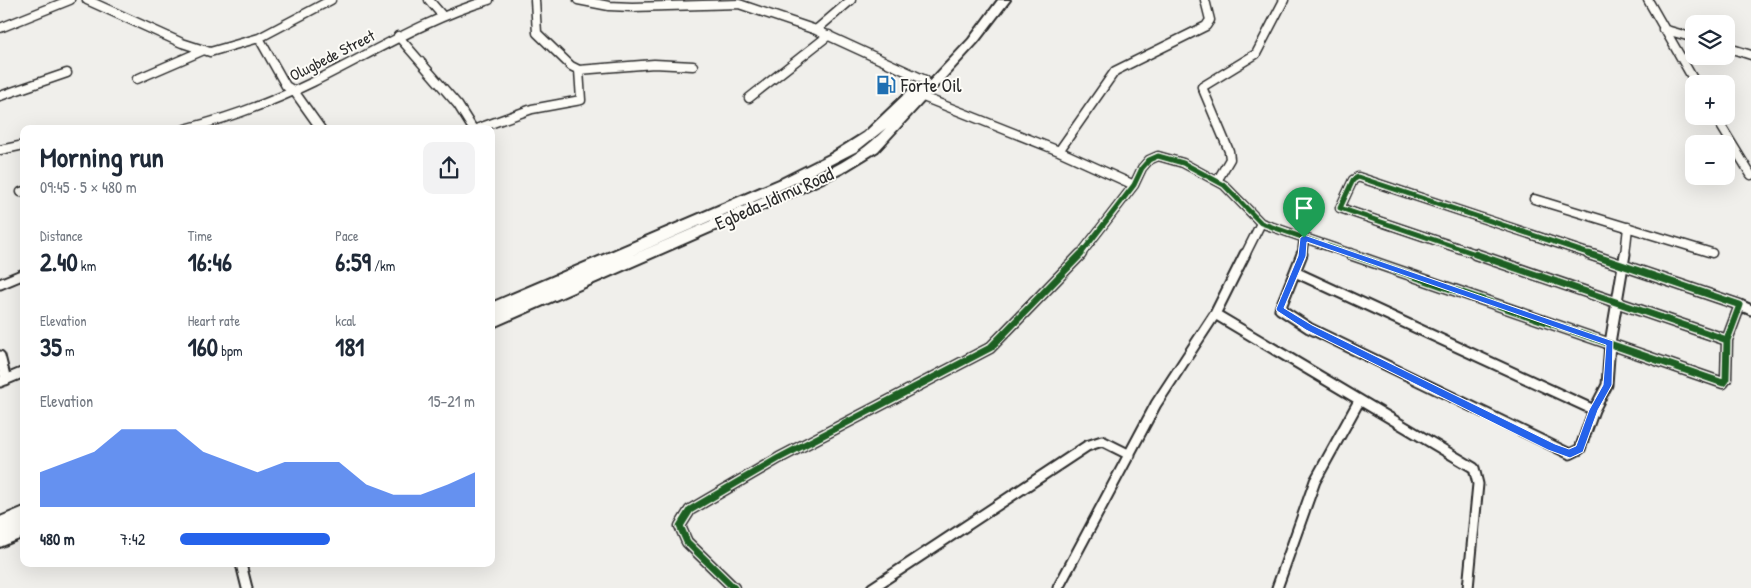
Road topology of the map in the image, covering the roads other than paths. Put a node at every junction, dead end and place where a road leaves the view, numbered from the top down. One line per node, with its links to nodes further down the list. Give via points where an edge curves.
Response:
1 (70, 0): 16 (street)
2 (87, 0): 23 (street)
3 (331, 0): 22 (street)
4 (429, 0): 15 (street)
5 (489, 0): 15 (street, Olugbede Street)
6 (535, 0): 27 (street, via 537,33)
7 (578, 0): 14 (street, via 632,7)
8 (851, 0): 18 (street)
9 (992, 0): 31 (main road, Egbeda-Idimu Road, via 964,40)
10 (1004, 0): 34 (main road, Egbeda-Idimu Road, via 973,41)
11 (1205, 0): 43 (street, via 1210,20 1206,26 1115,71)
12 (1284, 0): 45 (street, via 1256,54 1202,87 1229,151 1230,160)
13 (1648, 0): 17 (street)
14 (740, 2): 18 (street)
15 (441, 14): 21 (street, Olugbede Street)
16 (0, 28)
17 (1663, 29): 20 (street); 29 (street)
18 (816, 30): 19 (street)
19 (829, 35): 31 (street); 35 (street)
20 (1685, 35)
21 (398, 36): 32 (street, Olugbede Street); 38 (street)
22 (260, 38): 23 (street, via 218,50); 32 (street, via 286,86)
23 (204, 50): 30 (street)
24 (1735, 50): 25 (street)
25 (1751, 55)
26 (693, 66): 27 (street, via 654,64)
27 (579, 70): 39 (street, via 581,100 532,109)
28 (67, 73): 33 (street)
29 (1691, 75)
30 (137, 79)
31 (925, 80): 58 (main road, Egbeda-Idimu Road, via 887,120 833,159)
32 (294, 91): 36 (street, Olugbede Street); 37 (street)
33 (0, 96)
34 (922, 97): 43 (street); 61 (main road, Egbeda-Idimu Road, via 872,148 837,170)
35 (749, 98)
36 (198, 125)
37 (318, 125)
38 (472, 125)
39 (486, 125)
40 (1720, 125): 44 (street)
41 (20, 146): 42 (street)
42 (0, 150)
43 (1060, 151): 46 (street)
44 (1751, 175)
45 (1218, 181): 46 (street, via 1158,156 1136,176); 48 (street)
46 (1134, 185): 76 (street, via 1083,252 990,348 779,458 690,510 680,526 687,542)
47 (1534, 198): 49 (street)
48 (1261, 223): 50 (street); 60 (street)
49 (1628, 227): 51 (street); 52 (street)
50 (1304, 238): 53 (street, via 1302,256); 63 (street)
51 (1712, 253)
52 (1624, 266): 56 (street); 56 (street, via 1358,177 1353,180 1340,208); 57 (street)
53 (1295, 272): 68 (street); 68 (street, via 1280,309 1295,320 1552,447 1570,454 1580,449)
54 (20, 276): 55 (street)
55 (0, 284)
56 (1617, 304): 62 (street); 63 (street)
57 (1740, 306): 59 (street); 62 (street)
58 (495, 308)
59 (1751, 310)
60 (1215, 314): 67 (street); 69 (street, via 1156,404)
61 (495, 320)
62 (1726, 340): 63 (street, via 1726,379 1723,383)
63 (1610, 343): 68 (street, via 1607,385)
64 (0, 356): 66 (street)
65 (20, 374): 66 (street)
66 (3, 381)
67 (1359, 401): 79 (street, via 1314,481); 80 (street, via 1474,468 1478,484)
68 (1594, 410)
69 (1130, 454): 77 (street, via 1102,441 1087,446); 78 (street)
70 (20, 517): 71 (main road)
71 (0, 525)
72 (20, 530): 73 (main road)
73 (0, 538)
74 (242, 567): 75 (street)
75 (247, 588)
76 (734, 588)
77 (872, 588)
78 (1058, 588)
79 (1278, 588)
80 (1468, 588)

